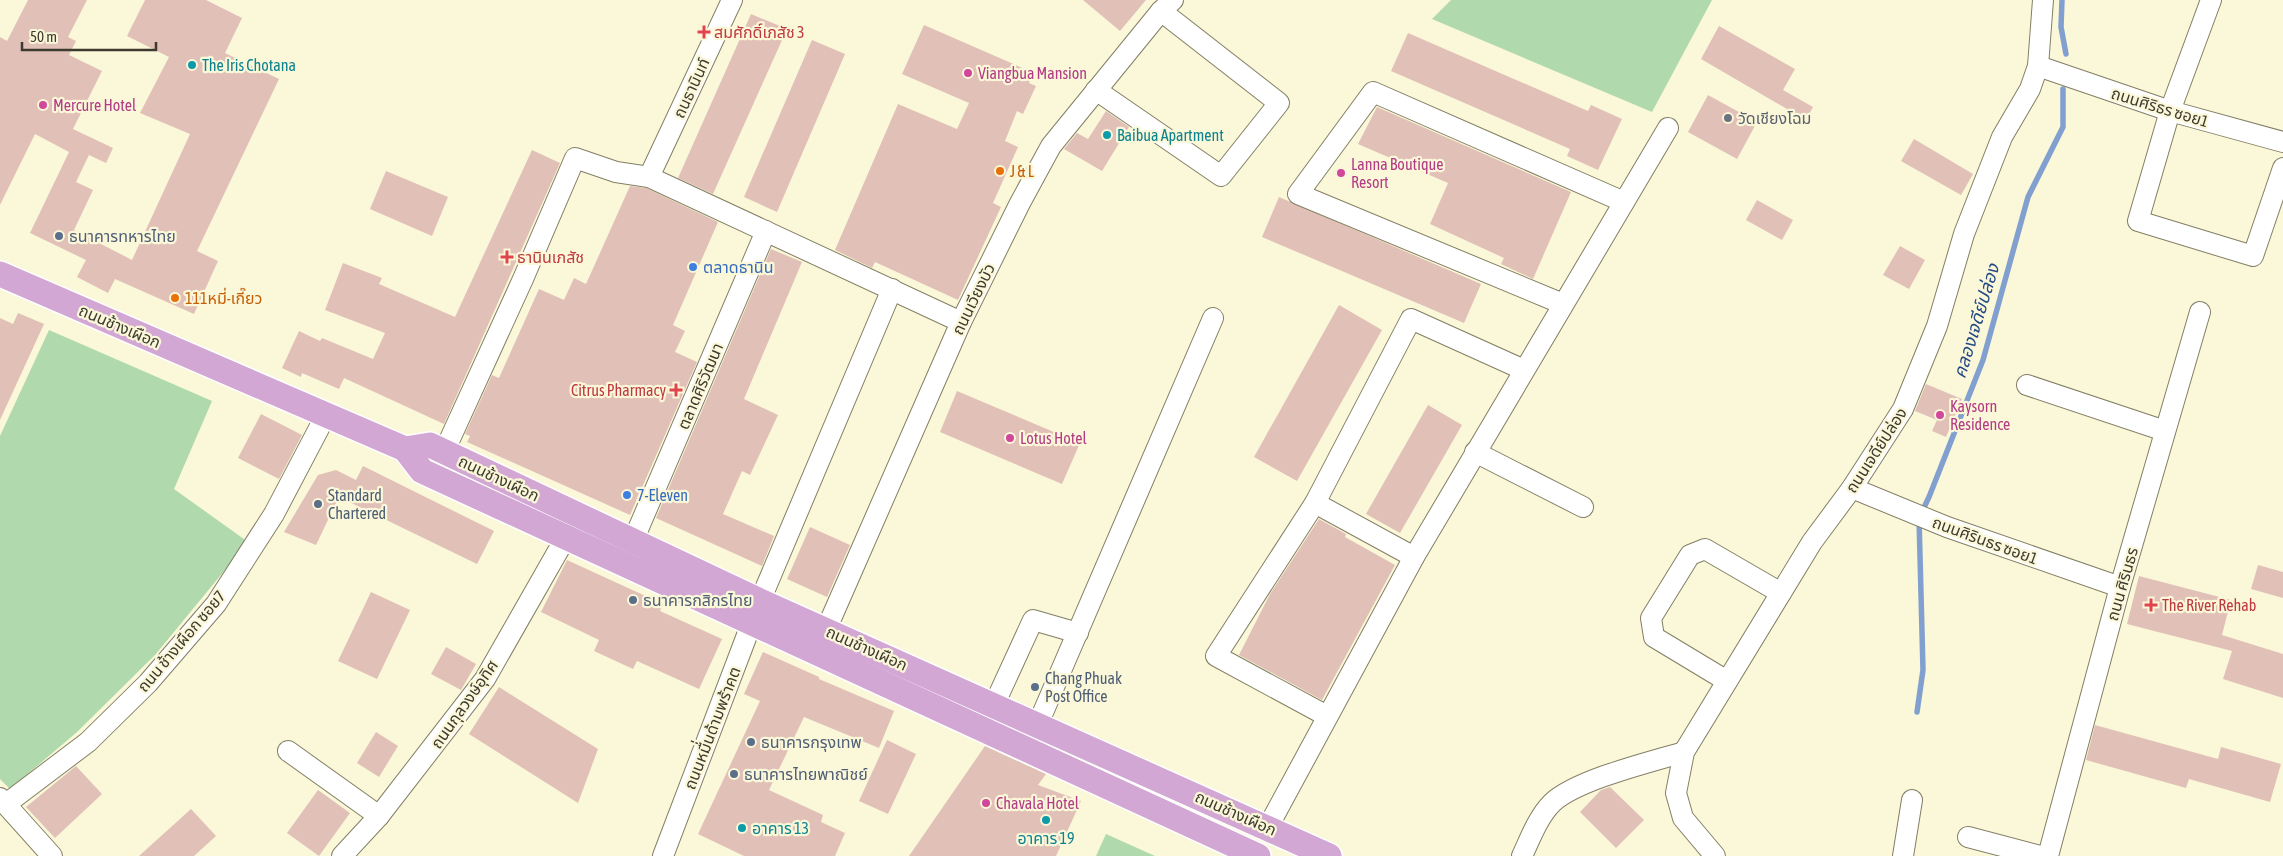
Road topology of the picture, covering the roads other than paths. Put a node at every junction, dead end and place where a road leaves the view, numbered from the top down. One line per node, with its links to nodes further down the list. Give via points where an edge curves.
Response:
1 (732, 0): 11 (street, ถนธานินท์)
2 (2043, 0): 5 (street, ถนนเจดีย์ปล่อง)
3 (2212, 0): 7 (street)
4 (1167, 5): 6 (street, ถนนเวียงบัว); 6 (street, via 1279,103 1221,176)
5 (2038, 66): 7 (street, ถนนศิริธร ซอย1); 27 (street, ถนนเจดีย์ปล่อง, via 2030,88 2002,137 1964,234 1937,326 1904,409)
6 (1096, 90): 19 (street, ถนนเวียงบัว, via 1051,146)
7 (2170, 111): 9 (street, ถนนศิริธร ซอย1); 10 (street, via 2138,221 2252,256)
8 (1668, 128): 12 (street)
9 (2283, 142)
10 (2283, 168)
11 (649, 177): 13 (street); 25 (street, via 616,172 575,158)
12 (1624, 202): 16 (street); 16 (street, via 1374,92 1298,194)
13 (766, 231): 15 (street); 31 (street, ตลาดศิริวัฒนา)
14 (1, 277): 22 (main road, ถนนช้างเผือก)
15 (892, 289): 19 (street); 35 (street, ถนนหมื่่นด้ามพร้าคต)
16 (1563, 304): 20 (street)
17 (2200, 312): 23 (street, ถนน ศิรินธร)
18 (1213, 318): 37 (street)
19 (961, 322): 36 (street, ถนนเวียงบัว)
20 (1524, 370): 26 (street); 28 (street, via 1411,319)
21 (2027, 385): 23 (street)
22 (326, 415): 24 (main road, ถนนช้างเผือก); 45 (street, ถนน ช้างเผือก ซอย7, via 274,514 216,604 148,683 94,735)
23 (2165, 431): 33 (street, ถนน ศิรินธร)
24 (404, 449): 25 (main road, ถนนช้างเผือก, via 430,445); 30 (main road, ถนนช้างเผือก, via 422,471)
25 (444, 452): 31 (main road, ถนนช้างเผือก)
26 (1475, 452): 29 (street); 32 (street)
27 (1852, 488): 33 (street, ถนนศิรินธร ซอย1, via 1931,521); 34 (street, ถนนเจดีย์ปล่อง, via 1812,542)
28 (1315, 502): 32 (street); 40 (street, via 1216,656)
29 (1583, 507)
30 (566, 537): 35 (main road, ถนนช้างเผือก); 46 (street, ถนนกุลวงษ์อุทิศ, via 485,679)
31 (633, 541): 35 (main road, ถนนช้างเผือก)
32 (1414, 557): 40 (street)
33 (2120, 587): 58 (street, ถนน ศิรินธร)
34 (1781, 593): 38 (street, ถนนเจดีย์ปล่อง); 38 (street, via 1705,549 1690,555 1651,618 1654,637)
35 (756, 612): 36 (main road, ถนนช้างเผือก); 51 (street, ถนนหมื่่นด้ามพร้าคต); 52 (main road, ถนนช้างเผือก)
36 (826, 630): 39 (main road, ถนนช้างเผือก)
37 (1078, 633): 39 (street, via 1033,620); 41 (street)
38 (1727, 681): 43 (street, ถนนเจดีย์ปล่อง)
39 (994, 705): 41 (main road, ถนนช้างเผือก)
40 (1327, 716): 47 (street)
41 (1038, 724): 47 (main road, ถนนช้างเผือก)
42 (288, 750): 46 (street)
43 (1684, 752): 54 (street, via 1607,775 1552,802); 55 (street, via 1676,793 1684,818)
44 (1912, 800): 56 (street)
45 (3, 801): 49 (street)
46 (379, 816): 50 (street, ถนนกุลวงษ์อุทิศ)
47 (1268, 827): 53 (main road, ถนนช้างเผือก)
48 (1968, 836): 57 (street)
49 (52, 856)
50 (342, 856)
51 (664, 856)
52 (1258, 856)
53 (1329, 856)
54 (1522, 856)
55 (1715, 856)
56 (1903, 856)
57 (2040, 856)
58 (2048, 856)

